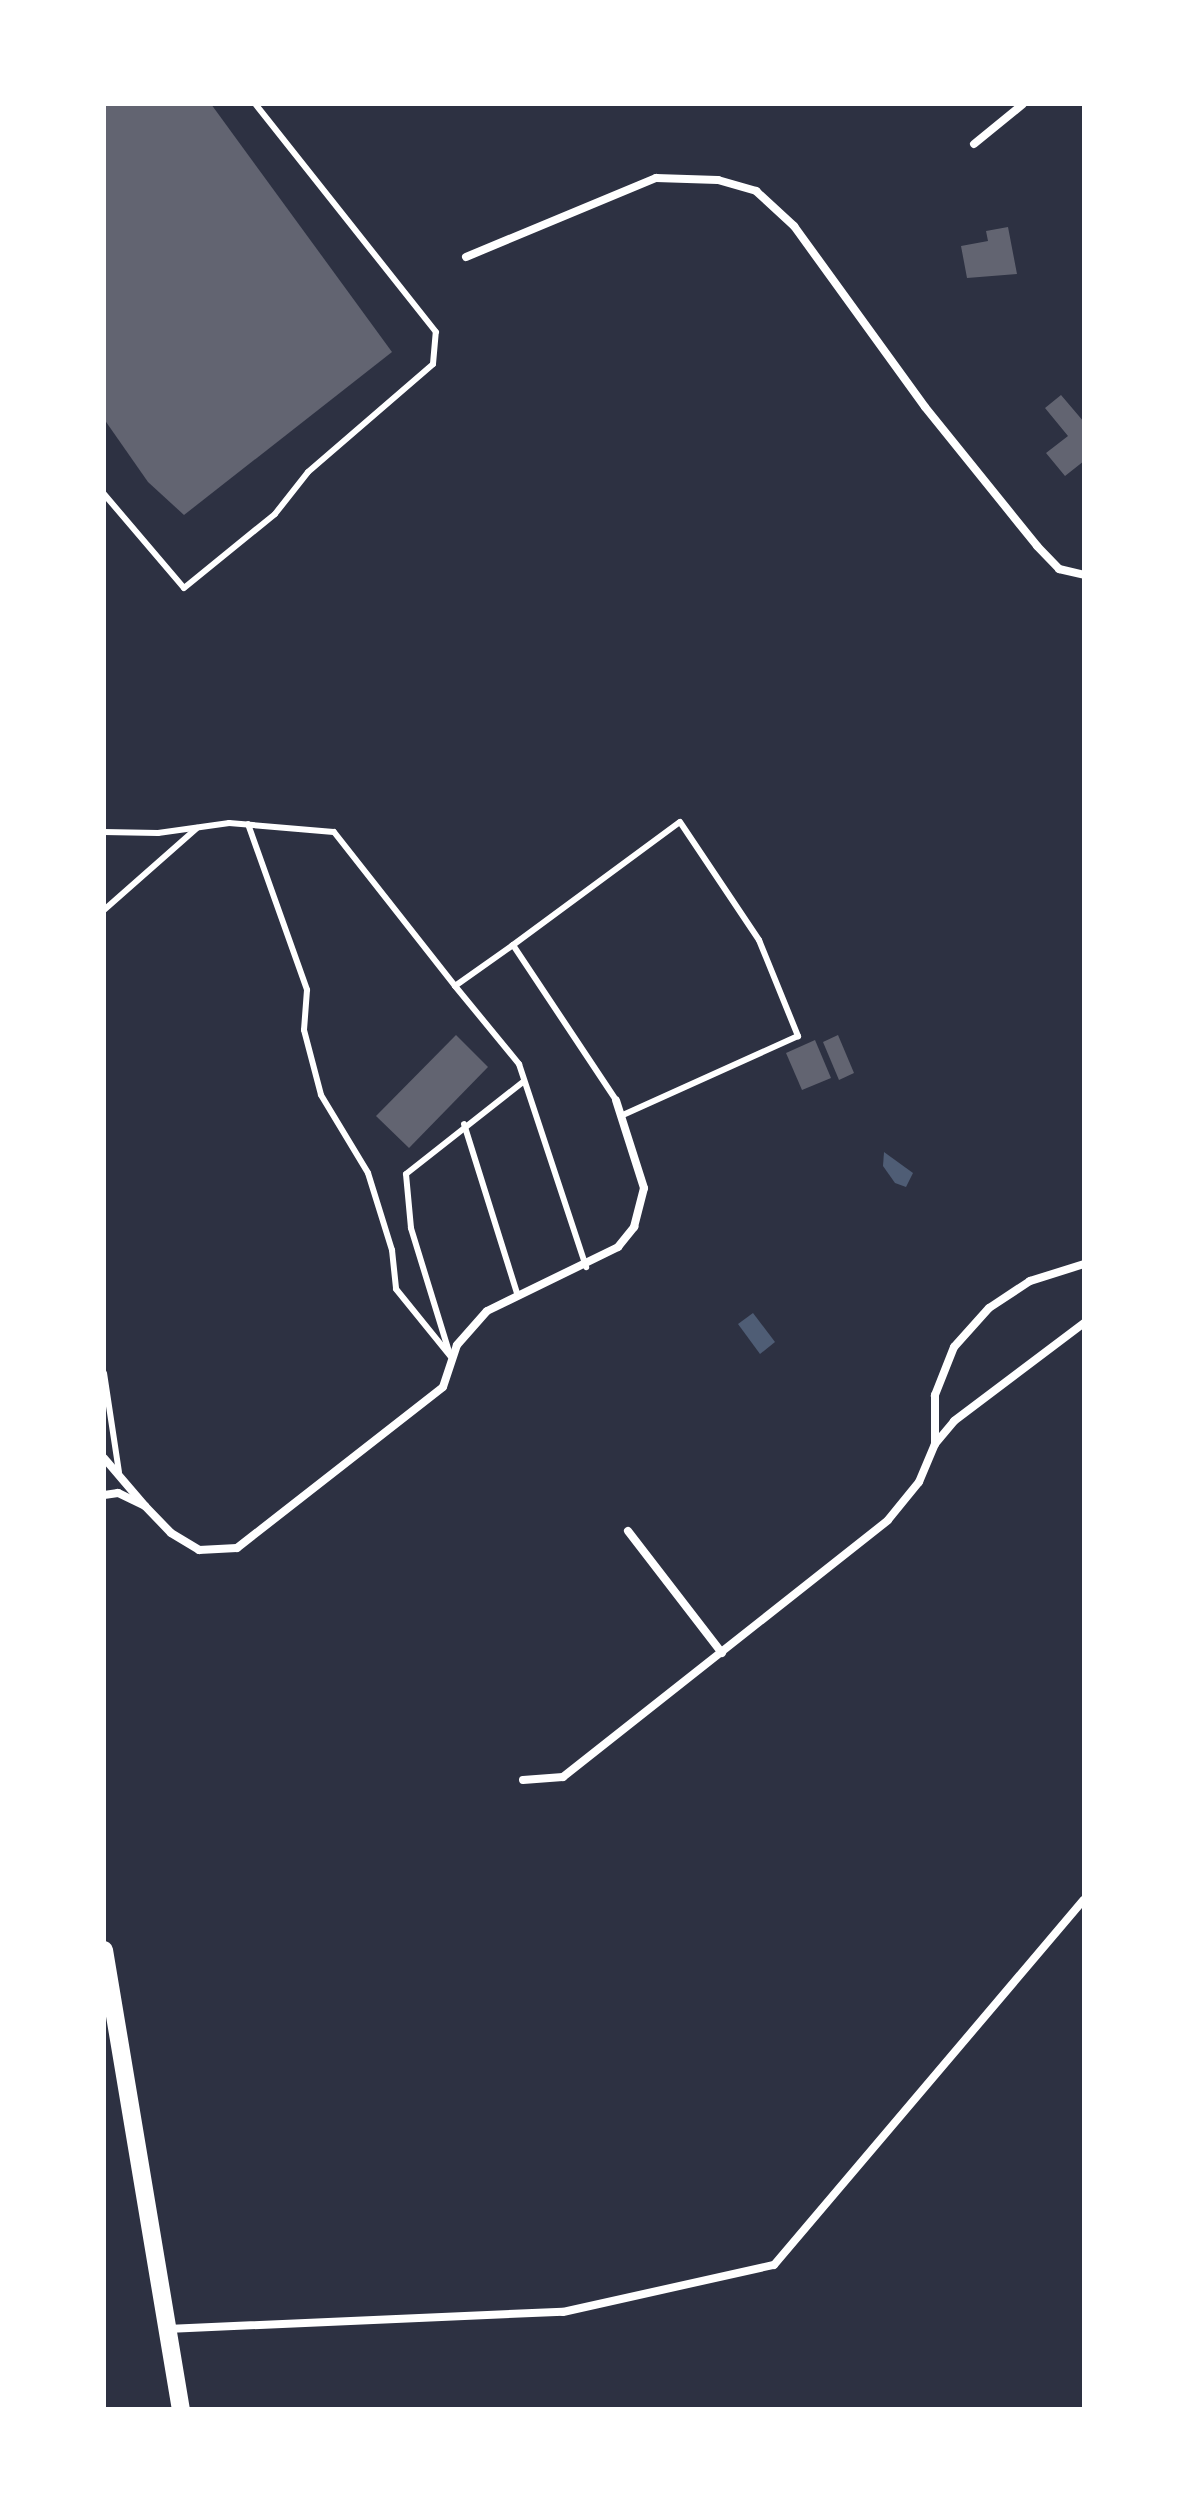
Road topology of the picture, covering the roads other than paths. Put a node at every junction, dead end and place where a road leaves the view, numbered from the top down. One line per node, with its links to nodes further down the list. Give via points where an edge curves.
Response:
1 (255, 104): 5 (lane, via 436,332 433,364 308,472 275,514 184,588)
2 (1023, 104): 3 (street)
3 (974, 144)
4 (466, 257): 6 (street, via 656,178 739,184 776,204 925,407 1037,546 1059,569)
5 (104, 494)
6 (1084, 575)
7 (248, 824): 8 (lane); 12 (lane, via 334,832); 21 (lane, via 307,990 304,1030 321,1095 368,1173 392,1250 396,1289)
8 (198, 827): 9 (lane); 10 (lane)
9 (104, 832)
10 (104, 910)
11 (513, 945): 12 (lane); 14 (lane); 15 (lane, via 680,822 759,940 798,1036)
12 (455, 986): 13 (lane, via 519,1064)
13 (523, 1082): 16 (lane); 18 (lane)
14 (616, 1100): 15 (street)
15 (621, 1116): 18 (street, via 642,1176 642,1207 618,1247)
16 (464, 1124): 19 (lane); 21 (lane, via 406,1174 411,1228)
17 (1084, 1264): 23 (street, via 1030,1281 989,1308 954,1347 935,1395)
18 (586, 1267): 19 (street)
19 (519, 1297): 21 (street, via 474,1322)
20 (1084, 1323): 23 (street, via 954,1421)
21 (451, 1357): 27 (street, via 443,1387 237,1548 199,1550 171,1533)
22 (104, 1373): 25 (lane)
23 (935, 1444): 29 (street, via 919,1482 888,1520)
24 (104, 1458): 25 (street)
25 (119, 1472): 27 (street)
26 (104, 1495): 27 (street, via 118,1493)
27 (145, 1506)
28 (628, 1531): 29 (street)
29 (722, 1653): 30 (street, via 563,1777)
30 (523, 1780)
31 (1084, 1900): 33 (street, via 774,2265 563,2312)
32 (104, 1950): 33 (main road)
33 (165, 2329): 34 (main road)
34 (181, 2409)

